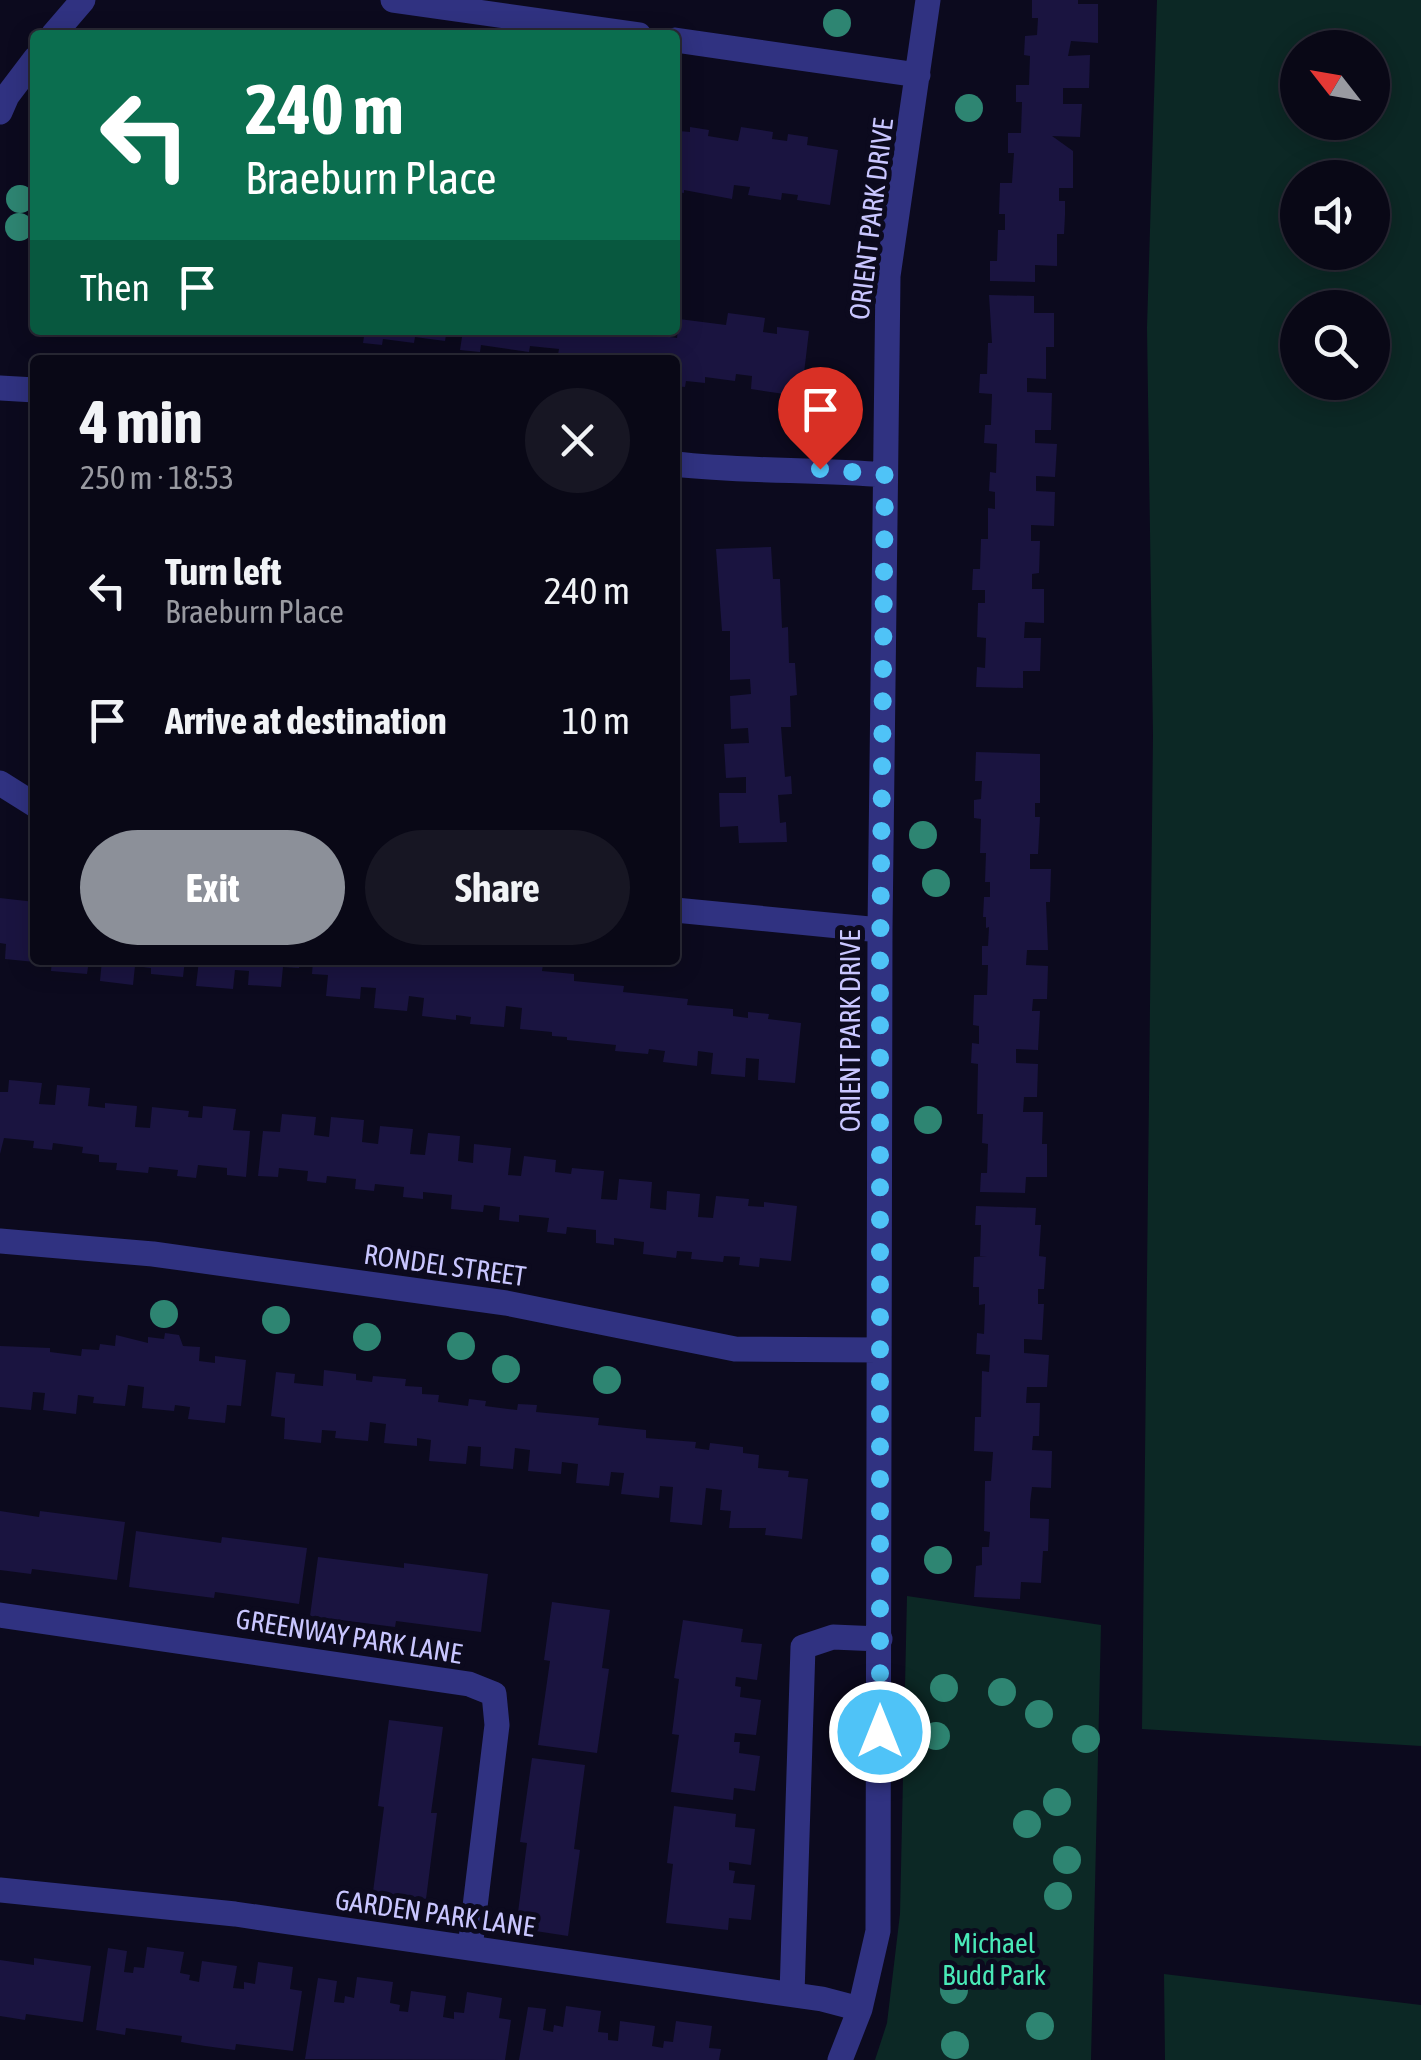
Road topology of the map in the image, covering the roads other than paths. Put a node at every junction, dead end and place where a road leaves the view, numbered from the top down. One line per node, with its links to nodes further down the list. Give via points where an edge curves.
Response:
1 (83, 0): 4 (street)
2 (393, 0): 5 (street)
3 (928, 0): 8 (street, ORIENT PARK DRIVE)
4 (57, 30)
5 (604, 30)
6 (680, 41): 8 (street)
7 (30, 66): 9 (street)
8 (918, 75): 13 (street, ORIENT PARK DRIVE, via 888,276)
9 (0, 112)
10 (0, 388): 11 (street)
11 (30, 390)
12 (680, 465): 13 (street)
13 (885, 475): 17 (street, ORIENT PARK DRIVE)
14 (0, 783): 15 (street)
15 (30, 802)
16 (680, 910): 17 (street)
17 (880, 930): 19 (street, ORIENT PARK DRIVE)
18 (0, 1240): 19 (street, RONDEL STREET, via 153,1254 506,1303 735,1349)
19 (879, 1350): 21 (street, ORIENT PARK DRIVE)
20 (0, 1615): 23 (street, GREENWAY PARK LANE, via 468,1684 494,1694 497,1726)
21 (880, 1639): 24 (street, via 833,1636 802,1647); 25 (street, ORIENT PARK DRIVE, via 878,1931)
22 (0, 1890): 23 (street, GARDEN PARK LANE)
23 (470, 1948): 24 (street, GARDEN PARK LANE)
24 (792, 1994): 25 (street, GARDEN PARK LANE)
25 (860, 2009): 26 (street, ORIENT PARK DRIVE)
26 (840, 2060)

